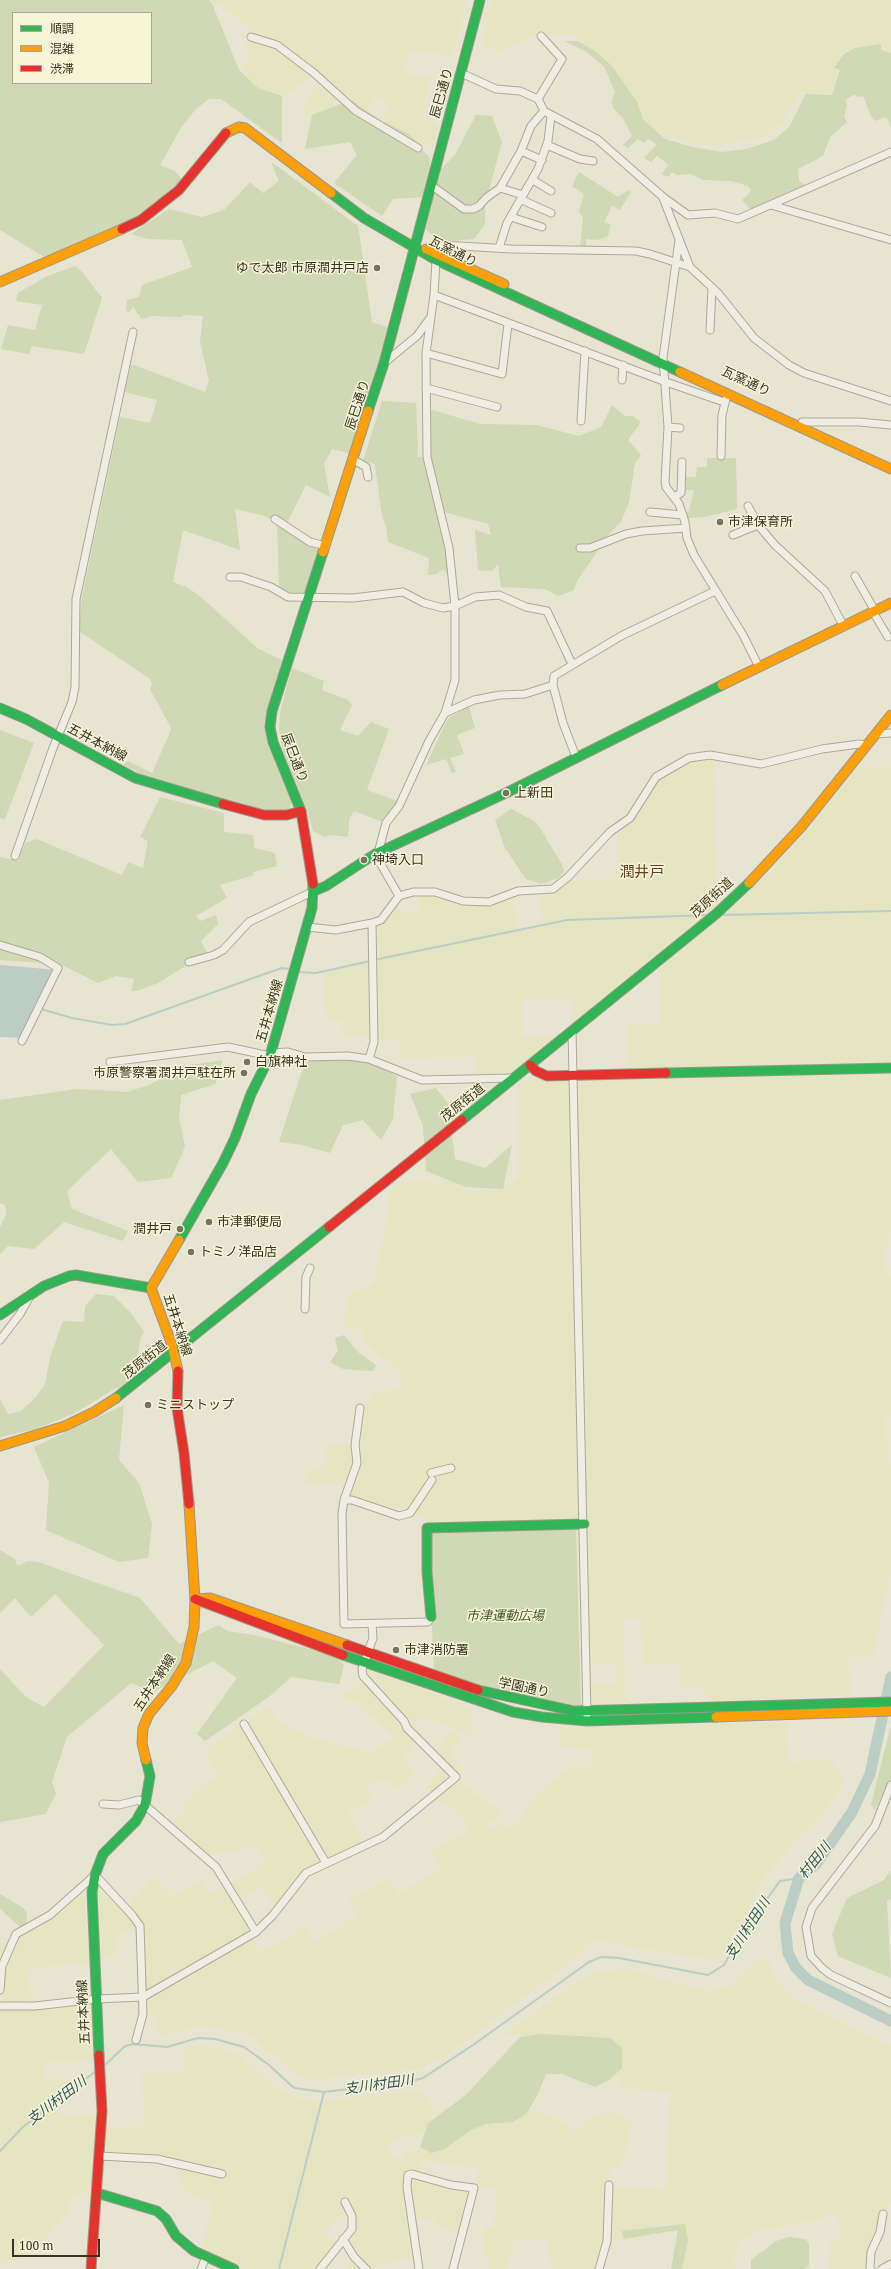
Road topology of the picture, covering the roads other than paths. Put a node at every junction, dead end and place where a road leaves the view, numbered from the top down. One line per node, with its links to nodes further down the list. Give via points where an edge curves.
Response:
1 (480, 0): 4 (street, 辰巳通り)
2 (541, 36): 5 (street, via 562,59)
3 (251, 37): 9 (street, via 276,45 314,73 356,111)
4 (462, 73): 5 (street, via 496,89 520,92); 15 (street, 辰巳通り)
5 (538, 99): 6 (street)
6 (544, 111): 7 (street); 10 (street, via 531,126)
7 (551, 116): 8 (street); 18 (street, via 597,139)
8 (547, 145): 12 (street); 13 (street, via 580,159)
9 (418, 148)
10 (521, 151): 12 (street); 16 (street)
11 (891, 152): 20 (street)
12 (542, 160): 14 (street)
13 (593, 161)
14 (533, 180): 17 (street); 19 (street)
15 (431, 185): 16 (street, via 464,209 479,206); 26 (street, 辰巳通り)
16 (500, 188): 19 (street)
17 (551, 191)
18 (663, 197): 20 (street, via 688,215 715,212 738,219); 24 (street)
19 (523, 198): 21 (street); 22 (street)
20 (771, 204): 25 (street)
21 (551, 213)
22 (511, 217): 23 (street); 27 (street)
23 (542, 227)
24 (679, 240): 29 (street); 30 (street)
25 (891, 240)
26 (414, 247): 28 (street, 瓦窯通り); 31 (street, 瓦窯通り, via 364,218 252,132 239,127 227,131 185,184 154,211 95,242); 41 (street, 辰巳通り)
27 (499, 248): 28 (street, via 443,245); 29 (street, via 636,251)
28 (435, 256): 33 (street); 40 (street, 瓦窯通り)
29 (675, 261): 30 (street); 40 (street)
30 (690, 267): 32 (street)
31 (0, 282)
32 (712, 288): 36 (street); 47 (street, via 754,338 789,365 814,376)
33 (434, 295): 34 (street); 35 (street)
34 (432, 314): 39 (street); 41 (street, via 417,336)
35 (508, 324): 38 (street); 39 (street, via 502,374)
36 (710, 330)
37 (133, 332): 87 (street, via 76,599 75,687)
38 (585, 351): 42 (street); 49 (street)
39 (426, 353): 45 (street)
40 (663, 361): 44 (street); 46 (street, 瓦窯通り); 50 (street, 瓦窯通り)
41 (384, 363): 55 (street, 辰巳通り)
42 (623, 365): 43 (street); 44 (street)
43 (622, 380)
44 (666, 382): 46 (street); 52 (street)
45 (426, 388): 48 (street); 75 (street, via 427,457 449,548)
46 (727, 398): 54 (street); 58 (street, 瓦窯通り)
47 (891, 401)
48 (497, 407)
49 (581, 421)
50 (802, 422): 51 (street); 57 (street, 瓦窯通り)
51 (891, 425)
52 (668, 427): 53 (street); 60 (street, via 665,482)
53 (680, 428)
54 (721, 456)
55 (354, 460): 59 (street, via 366,467); 68 (street, 辰巳通り)
56 (682, 462): 60 (street, via 682,491)
57 (891, 463)
58 (891, 469)
59 (368, 477)
60 (674, 497): 63 (street)
61 (748, 506): 65 (street)
62 (650, 512): 63 (street)
63 (683, 515): 66 (street)
64 (275, 519): 68 (street, via 310,542)
65 (758, 525): 67 (street); 77 (street, via 775,545 825,591)
66 (686, 528): 69 (street, via 626,534 590,548); 72 (street, via 694,555)
67 (733, 535)
68 (326, 546): 73 (street, 辰巳通り)
69 (580, 548)
70 (856, 576): 76 (street)
71 (230, 577): 73 (street, via 241,577 271,587 288,597)
72 (715, 591): 79 (street, via 646,623); 80 (street, via 743,635)
73 (308, 599): 75 (street, via 352,598 403,592 437,607); 90 (street, 辰巳通り, via 272,711 270,727 273,742)
74 (891, 603): 76 (street)
75 (455, 606): 79 (street, via 475,597 492,594 533,610 548,612); 83 (street, via 455,680)
76 (874, 612): 77 (street); 78 (street)
77 (844, 627): 80 (street)
78 (888, 637)
79 (572, 664): 81 (street, via 554,676)
80 (759, 667): 89 (street)
81 (553, 685): 83 (street, via 525,694 474,700); 89 (street, via 563,723)
82 (0, 708): 87 (street, 五井本納線, via 26,718)
83 (445, 713): 91 (street, via 429,740 399,806 386,823)
84 (891, 715): 86 (street, 茂原街道)
85 (891, 733): 86 (street)
86 (876, 734): 88 (street, 茂原街道)
87 (58, 737): 90 (street, 五井本納線, via 135,778 157,786 264,815 287,815); 92 (street)
88 (866, 745): 94 (street, via 822,749 761,764 710,755 689,758 656,777 630,818 610,832 553,890 518,891 489,902 463,901 435,892 413,892); 99 (street, 茂原街道, via 802,826 753,879 716,914)
89 (576, 757): 91 (street, via 506,793)
90 (301, 810): 93 (street, 五井本納線)
91 (376, 853): 93 (street, via 326,886); 94 (street)
92 (15, 856)
93 (314, 891): 96 (street, 五井本納線); 98 (street, via 249,922 223,950)
94 (399, 896): 95 (street, via 380,920)
95 (372, 923): 96 (street, via 336,930); 102 (street, via 374,1042)
96 (307, 927): 101 (street, 五井本納線)
97 (0, 946): 100 (street, via 40,957 58,968)
98 (189, 962)
99 (572, 1031): 104 (street, 茂原街道); 106 (street)
100 (22, 1041)
101 (271, 1055): 102 (street, via 288,1052 304,1057 348,1056); 103 (street, via 228,1047); 109 (street, 五井本納線, via 251,1094 223,1163)
102 (369, 1059): 107 (street, via 422,1080)
103 (110, 1062)
104 (530, 1065): 106 (street, via 541,1074); 107 (street, 茂原街道)
105 (891, 1068): 106 (street)
106 (573, 1076): 119 (street)
107 (515, 1078): 114 (street, 茂原街道)
108 (310, 1268): 111 (street, via 306,1277)
109 (151, 1288): 110 (street, via 69,1276 60,1278); 114 (street, 五井本納線)
110 (30, 1295): 112 (street); 113 (street, via 20,1314)
111 (305, 1309)
112 (0, 1315)
113 (0, 1340)
114 (174, 1353): 116 (street, 茂原街道, via 128,1390 80,1419); 120 (street, 五井本納線, via 178,1369 177,1418 184,1453)
115 (360, 1408): 118 (street, via 355,1445 357,1463)
116 (0, 1446)
117 (451, 1468): 118 (street, via 432,1477 410,1513 399,1516 352,1500)
118 (344, 1500): 122 (street, via 344,1624)
119 (584, 1524): 121 (street, via 427,1528); 128 (street)
120 (195, 1599): 123 (street, 学園通り, via 210,1598); 124 (street); 134 (street, 五井本納線, via 193,1636 186,1663 172,1686 149,1714 143,1728 142,1743 150,1776)
121 (431, 1617): 122 (street, via 428,1622)
122 (372, 1625): 123 (street, via 373,1638)
123 (369, 1652): 124 (street); 125 (street, 学園通り)
124 (365, 1662): 126 (street); 135 (street, via 363,1676 404,1721 407,1728 456,1777 383,1837 362,1849)
125 (414, 1667): 126 (street); 128 (street, 学園通り, via 514,1700)
126 (410, 1678): 130 (street, via 513,1712)
127 (891, 1702): 128 (street, 学園通り)
128 (587, 1711): 130 (street)
129 (891, 1711): 130 (street)
130 (587, 1720)
131 (244, 1724): 135 (street)
132 (891, 1785): 141 (street, via 875,1826 812,1908 806,1927 811,1956 822,1968 831,1975)
133 (103, 1804): 134 (street, via 119,1805 139,1800)
134 (145, 1805): 136 (street, 五井本納線, via 136,1821 103,1854); 137 (street, via 216,1867)
135 (326, 1863): 137 (street, via 306,1873 274,1915)
136 (95, 1875): 138 (street, via 50,1915 16,1934 2,1966); 139 (street, via 140,1926); 140 (street, 五井本納線, via 91,1902)
137 (256, 1932): 139 (street)
138 (0, 1990)
139 (143, 1997): 140 (street); 143 (street, via 142,2023)
140 (97, 1999): 142 (street, via 35,2006); 144 (street, 五井本納線, via 102,2092)
141 (891, 2003)
142 (0, 2006)
143 (136, 2040)
144 (99, 2156): 145 (street, via 157,2160); 147 (street, 五井本納線)
145 (222, 2174)
146 (609, 2185): 160 (street, via 607,2241)
147 (97, 2193): 151 (street, via 157,2211 166,2219 176,2236); 153 (street, 五井本納線)
148 (345, 2202): 150 (street, via 354,2224)
149 (883, 2214): 161 (street, via 880,2232 871,2252)
150 (343, 2239): 156 (street); 157 (street, via 354,2258)
151 (206, 2257): 154 (street); 155 (street)
152 (891, 2264): 162 (street)
153 (91, 2269)
154 (201, 2269)
155 (234, 2269)
156 (320, 2269)
157 (366, 2269)
158 (419, 2269): 159 (street, via 407,2187 408,2175 412,2174 451,2185 474,2188)
159 (453, 2269)
160 (599, 2269)
161 (870, 2269)
162 (882, 2269)

